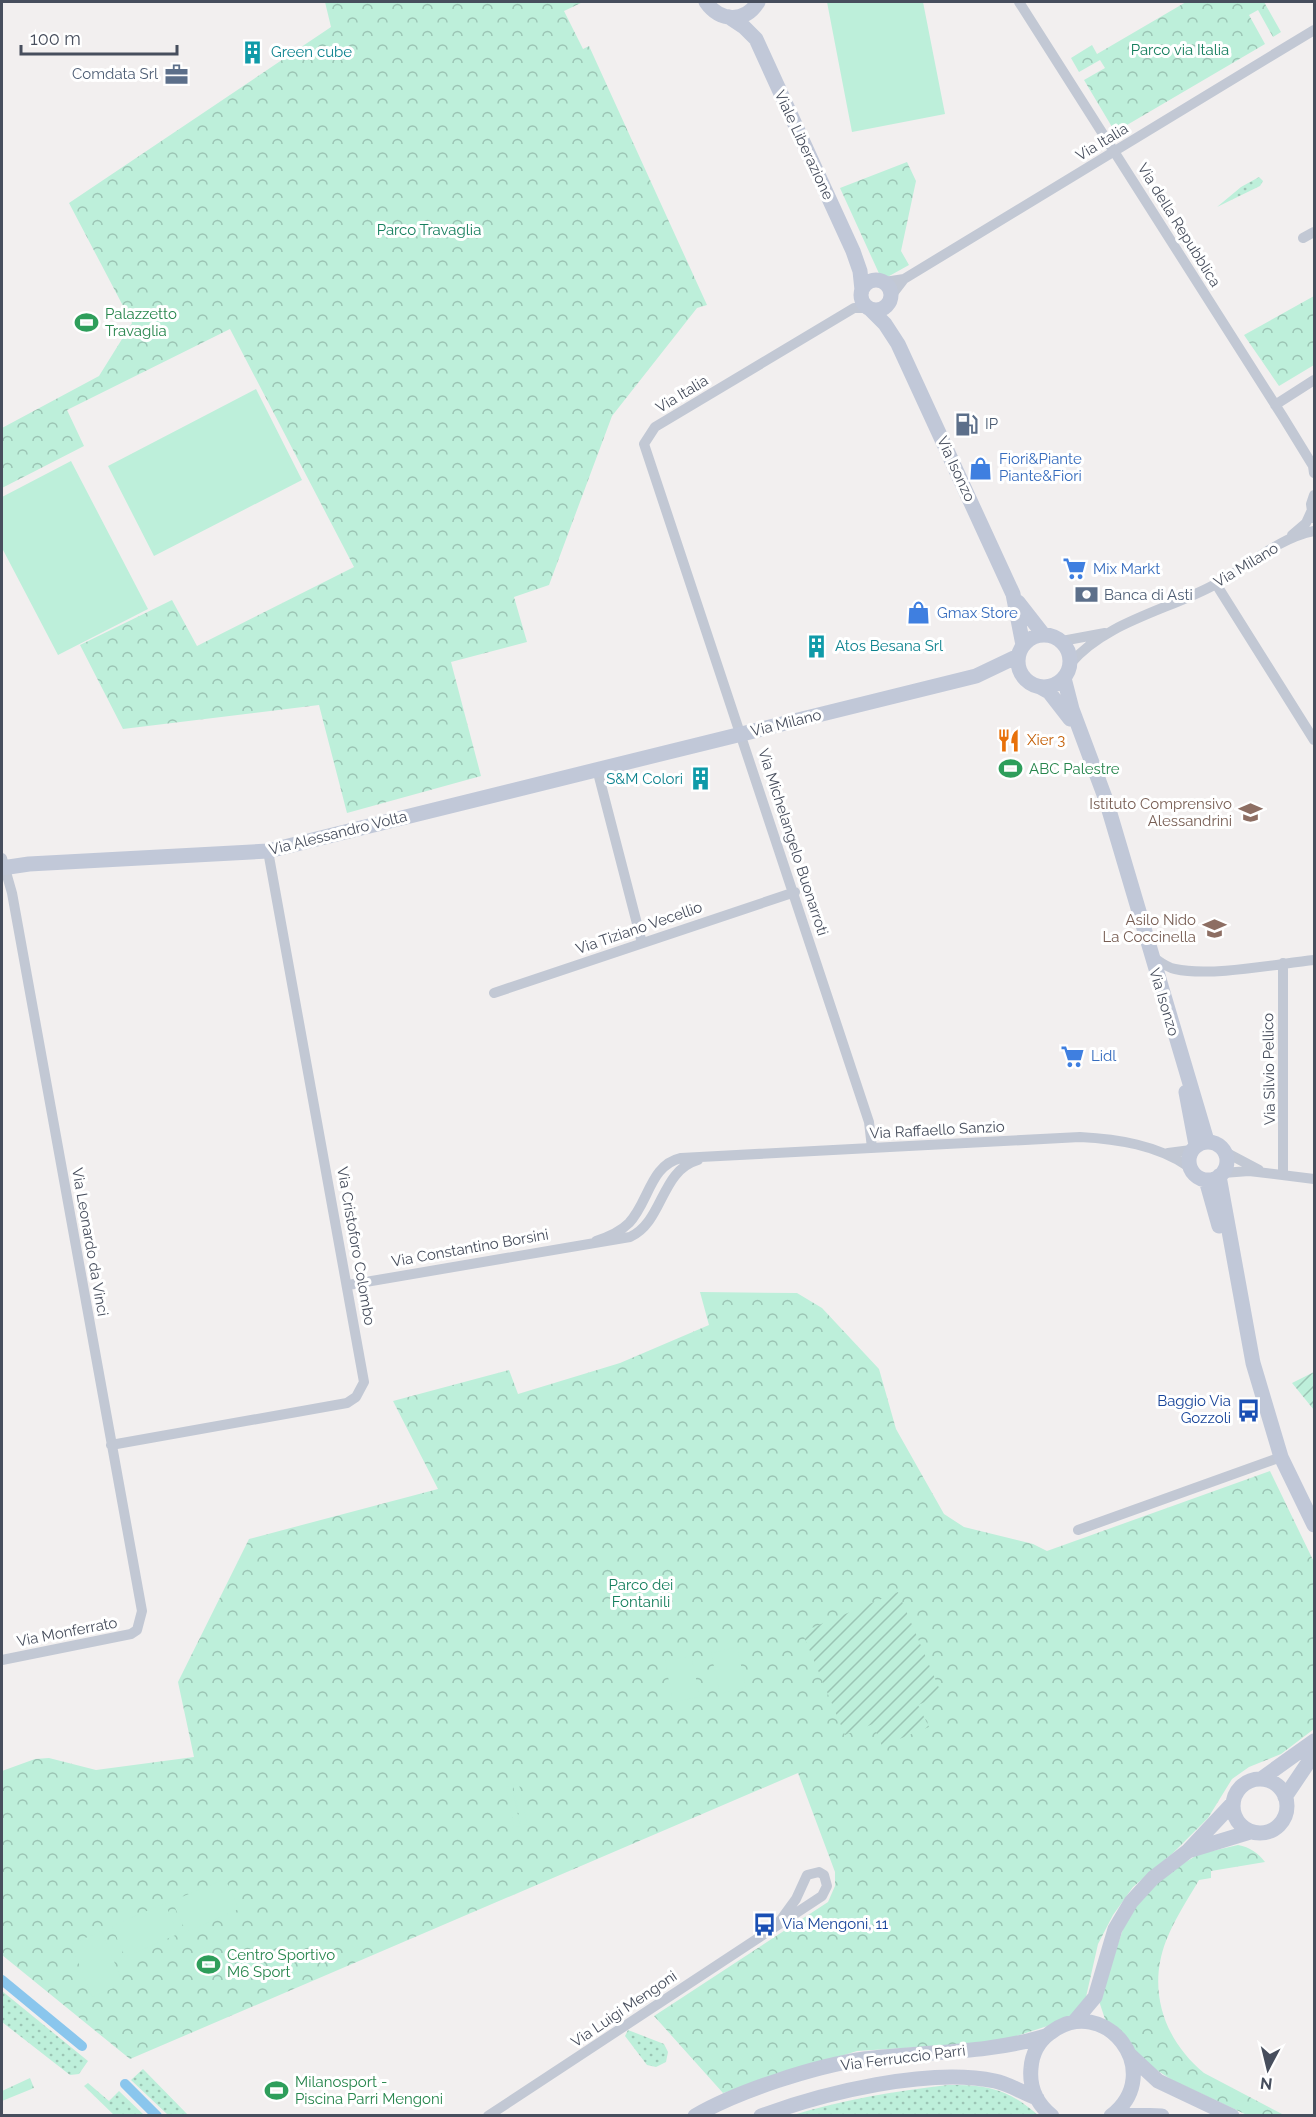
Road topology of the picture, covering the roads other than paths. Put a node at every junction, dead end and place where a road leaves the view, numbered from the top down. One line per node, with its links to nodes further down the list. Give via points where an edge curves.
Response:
1 (706, 2): 4 (street, Viale Liberazione, via 716,13)
2 (1019, 2): 7 (street, Via della Repubblica)
3 (758, 3): 4 (street, via 746,14); 6 (street, Viale Liberazione)
4 (729, 17): 6 (street, Viale Liberazione)
5 (1314, 30): 7 (street, Via Italia)
6 (756, 39): 10 (street, Viale Liberazione)
7 (1114, 152): 12 (street, Via Italia); 16 (street, Via della Repubblica)
8 (1314, 232): 9 (street)
9 (1303, 238)
10 (853, 251): 11 (street, Viale Liberazione); 12 (street, Viale Liberazione)
11 (862, 290): 12 (street, via 867,283); 13 (street, via 862,300)
12 (887, 290): 13 (street, via 885,308); 14 (street, Via Isonzo)
13 (869, 309): 14 (street, Via Isonzo); 17 (street, Via Italia, via 854,308 655,427)
14 (898, 344): 24 (street, Via Isonzo)
15 (1314, 380): 16 (street)
16 (1275, 405): 18 (street, Via della Repubblica)
17 (644, 444): 34 (street, Via Michelangelo Buonarroti)
18 (1314, 468)
19 (1314, 495): 20 (street)
20 (1313, 517): 22 (street, Via Milano)
21 (1314, 531): 22 (street, Via Milano)
22 (1285, 542): 23 (street, Via Milano)
23 (1216, 584): 25 (street, Via Milano); 36 (street)
24 (1012, 594): 26 (street, Via Isonzo); 28 (street, Via Isonzo)
25 (1108, 633): 27 (street, Via Milano); 29 (street, Via Milano)
26 (1043, 634): 27 (street); 28 (street, via 1029,639)
27 (1062, 641): 29 (street)
28 (1021, 650): 30 (street, Via Milano); 31 (street, via 1018,664)
29 (1071, 664): 32 (street)
30 (976, 676): 31 (street, Via Milano); 34 (street, Via Milano)
31 (1024, 678): 33 (street)
32 (1064, 678): 33 (street, via 1049,687); 35 (street, Via Isonzo)
33 (1040, 687): 35 (street, Via Isonzo, via 1064,709)
34 (741, 734): 37 (street, Via Milano); 40 (street, Via Michelangelo Buonarroti)
35 (1083, 739): 42 (street, Via Isonzo, via 1106,800)
36 (1314, 740)
37 (597, 769): 38 (street, Via Alessandro Volta); 41 (street)
38 (268, 851): 39 (street, Via Alessandro Volta); 57 (street, Via Cristoforo Colombo)
39 (3, 865): 58 (street, Via Leonardo da Vinci)
40 (795, 892): 41 (street, Via Tiziano Vecellio); 47 (street, Via Michelangelo Buonarroti, via 868,1122)
41 (642, 943): 45 (street, Via Tiziano Vecellio)
42 (1150, 955): 44 (street, via 1181,970); 46 (street, Via Isonzo, via 1181,1059)
43 (1314, 960): 44 (street)
44 (1282, 963): 53 (street, Via Silvio Pellico)
45 (494, 993)
46 (1198, 1145): 48 (street, via 1218,1144); 49 (street, Via Raffaello Sanzio); 51 (street)
47 (872, 1148): 49 (street, Via Raffaello Sanzio, via 1080,1137 1114,1140); 50 (street, Via Raffaello Sanzio)
48 (1225, 1152): 52 (street); 54 (street, via 1227,1164)
49 (1167, 1154): 51 (street, Via Raffaello Sanzio)
50 (708, 1158): 56 (street, Via Constantino Borsini, via 689,1163 675,1173 654,1213 637,1233); 56 (street, Via Raffaello Sanzio, via 681,1158 665,1164 628,1224)
51 (1189, 1167): 54 (street, via 1196,1176)
52 (1265, 1173): 53 (street); 54 (street)
53 (1283, 1175): 55 (street)
54 (1216, 1177): 59 (street, via 1253,1363)
55 (1314, 1179)
56 (596, 1241): 57 (street, Via Constantino Borsini)
57 (348, 1285): 58 (street, Via Cristoforo Colombo, via 364,1382 356,1397 347,1403)
58 (111, 1445): 62 (street, Via Leonardo da Vinci, via 142,1611)
59 (1281, 1457): 60 (street); 61 (street)
60 (1314, 1525)
61 (1078, 1530)
62 (137, 1630): 63 (street, Via Monferrato, via 120,1638)
63 (2, 1660)
64 (1314, 1741): 66 (street)
65 (1314, 1754): 67 (street)
66 (1261, 1779): 67 (street, via 1278,1786); 68 (street, via 1244,1785)
67 (1285, 1797): 69 (street, via 1287,1810 1279,1825 1264,1833)
68 (1233, 1803): 69 (street, via 1236,1819); 70 (street)
69 (1250, 1832): 70 (street)
70 (1188, 1851): 72 (street, via 1153,1878 1131,1902 1115,1929)
71 (777, 1925): 71 (street, Via Luigi Mengoni, via 822,1896 827,1886 824,1875 807,1875); 78 (street, Via Luigi Mengoni)
72 (1095, 1997): 73 (street); 74 (street)
73 (1074, 2022): 74 (street); 75 (street, Via Ferruccio Parri)
74 (1102, 2026): 76 (street, via 1121,2039)
75 (1046, 2036): 77 (street, Via Ferruccio Parri, via 1031,2065); 79 (street, Via Ferruccio Parri, via 1006,2047 864,2060 825,2068)
76 (1130, 2055): 82 (street, via 1132,2087); 84 (street, via 1158,2081)
77 (1037, 2098): 80 (street, Via Ferruccio Parri, via 1009,2085 982,2079 921,2080 842,2092); 81 (street, Via Ferruccio Parri)
78 (488, 2115)
79 (695, 2115)
80 (761, 2115)
81 (1052, 2115)
82 (1113, 2115): 83 (street)
83 (1162, 2115)
84 (1232, 2115)

